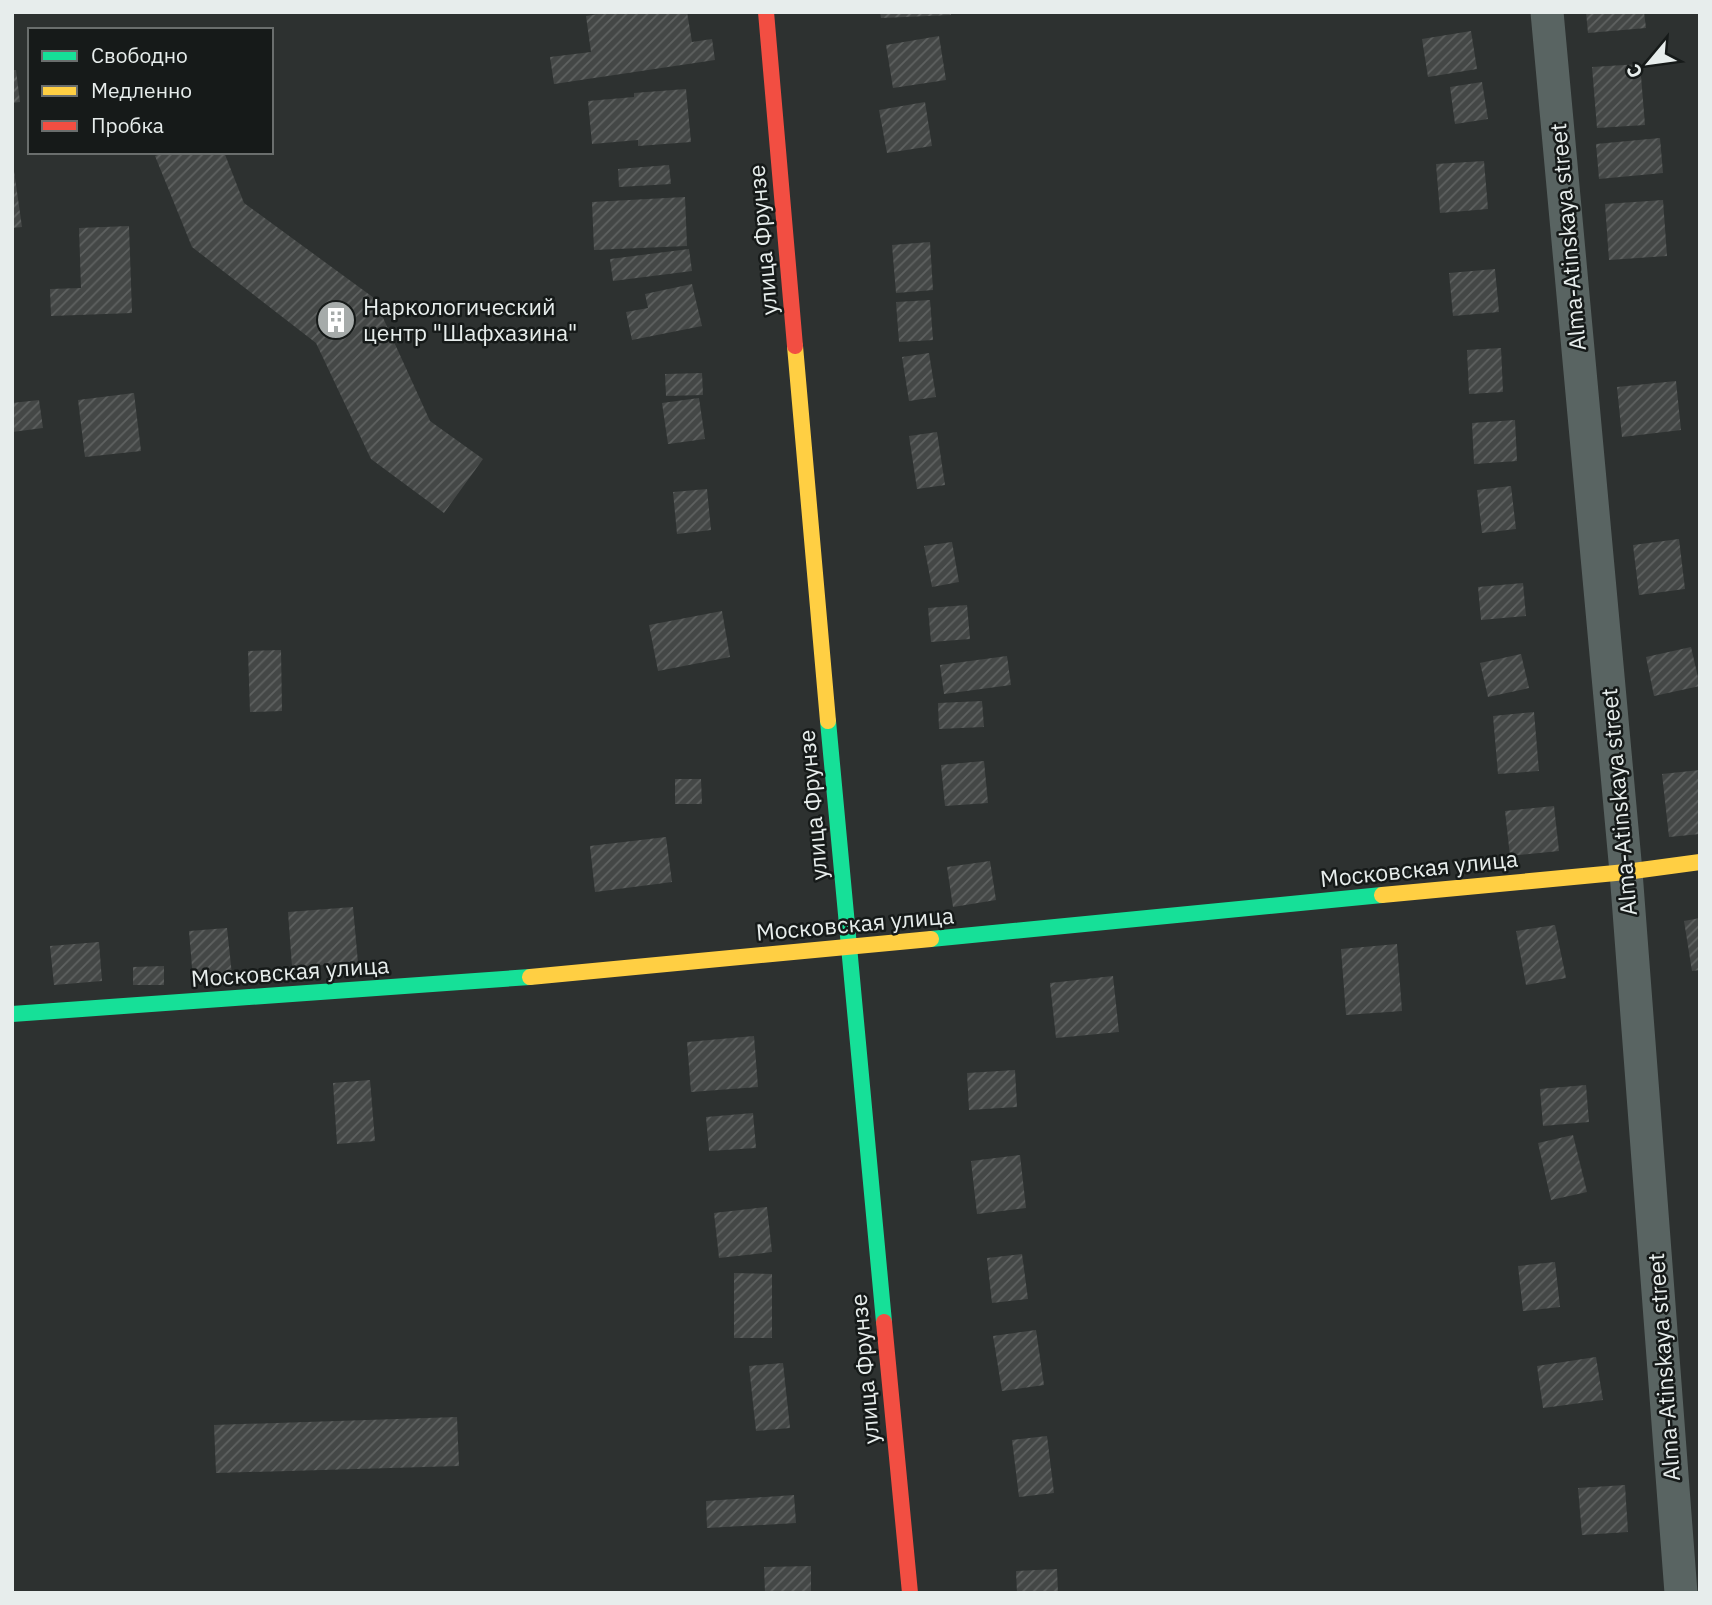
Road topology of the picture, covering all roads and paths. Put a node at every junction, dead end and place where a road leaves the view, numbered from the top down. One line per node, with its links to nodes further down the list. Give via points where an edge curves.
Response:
1 (766, 12): 5 (street, улица Фрунзе)
2 (1547, 12): 4 (street, Alma-Atinskaya street)
3 (1700, 863): 4 (street, Московская улица)
4 (1626, 872): 5 (street, Московская улица); 8 (street, Alma-Atinskaya street)
5 (848, 947): 6 (street, Московская улица, via 471,983); 7 (street, улица Фрунзе)
6 (12, 1014)
7 (909, 1593)
8 (1681, 1593)

